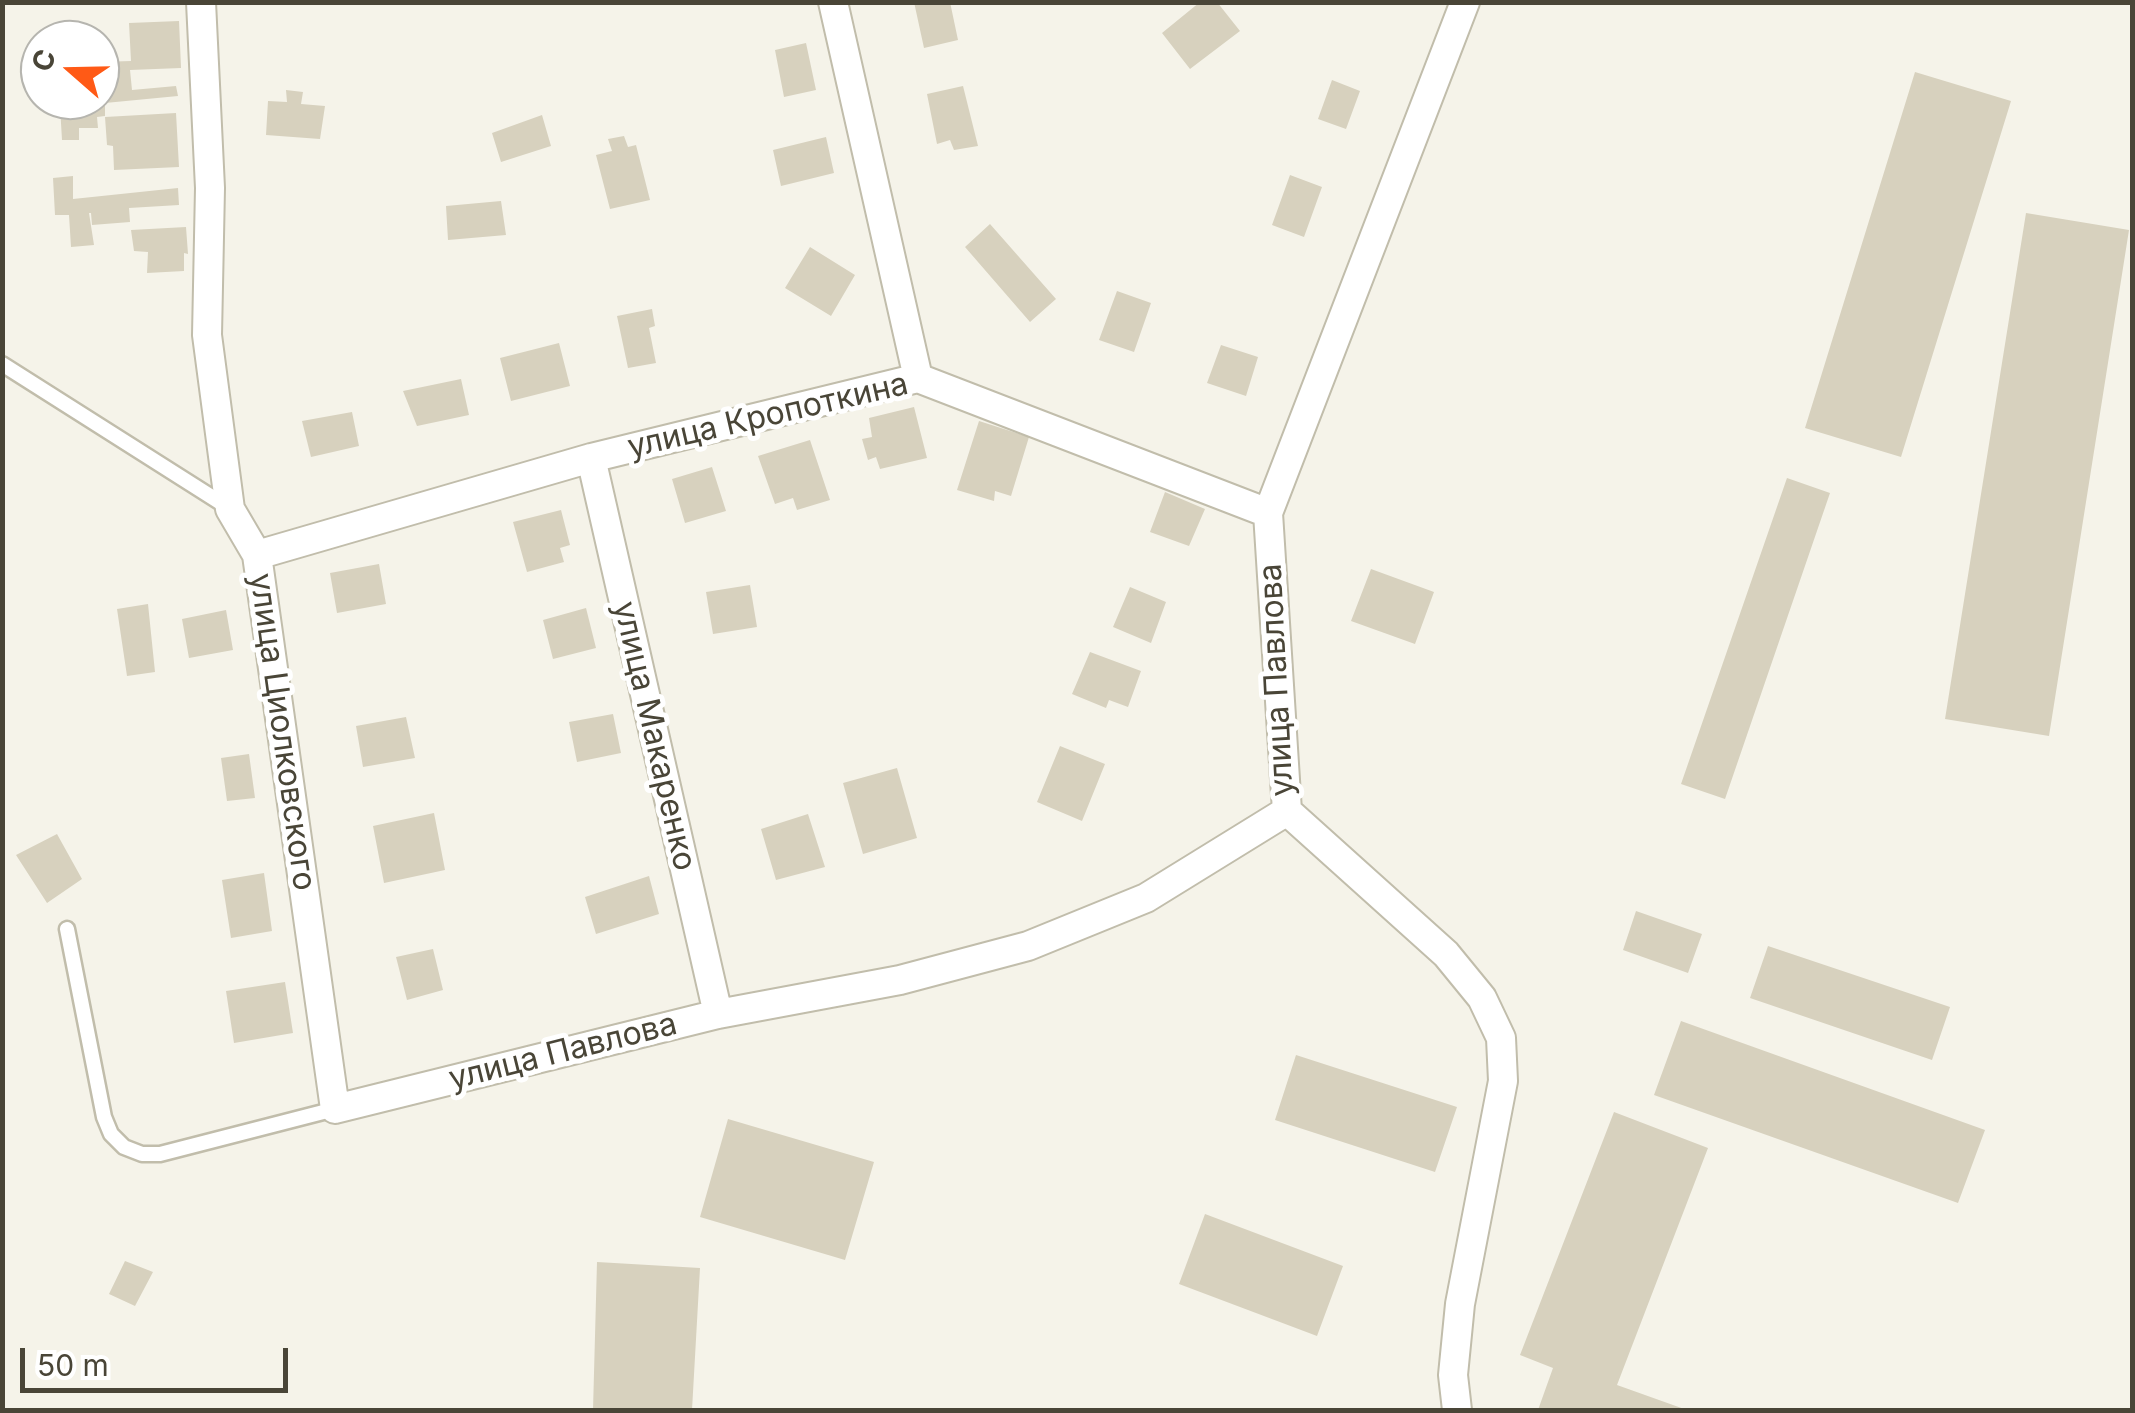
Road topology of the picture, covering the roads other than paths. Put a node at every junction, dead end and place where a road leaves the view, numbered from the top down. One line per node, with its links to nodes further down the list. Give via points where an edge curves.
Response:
1 (201, 2): 7 (street, улица Циолковского, via 210,188 207,335)
2 (833, 2): 5 (street)
3 (1465, 2): 8 (street, улица Павлова)
4 (2, 364): 7 (lane)
5 (918, 378): 6 (street, улица Кропоткина); 8 (street, улица Кропоткина)
6 (590, 458): 9 (street, улица Кропоткина); 12 (street, улица Макаренко)
7 (230, 508): 9 (street, улица Циолковского)
8 (1268, 513): 10 (street, улица Павлова)
9 (257, 554): 13 (street, улица Циолковского)
10 (1287, 811): 12 (street, улица Павлова, via 1146,898 1028,946 900,980); 14 (street, via 1446,954 1482,998 1501,1038 1504,1082 1460,1304)
11 (66, 928): 13 (lane, via 104,1117 124,1147 160,1154)
12 (718, 1014): 13 (street, улица Павлова)
13 (335, 1109)
14 (1457, 1410)

